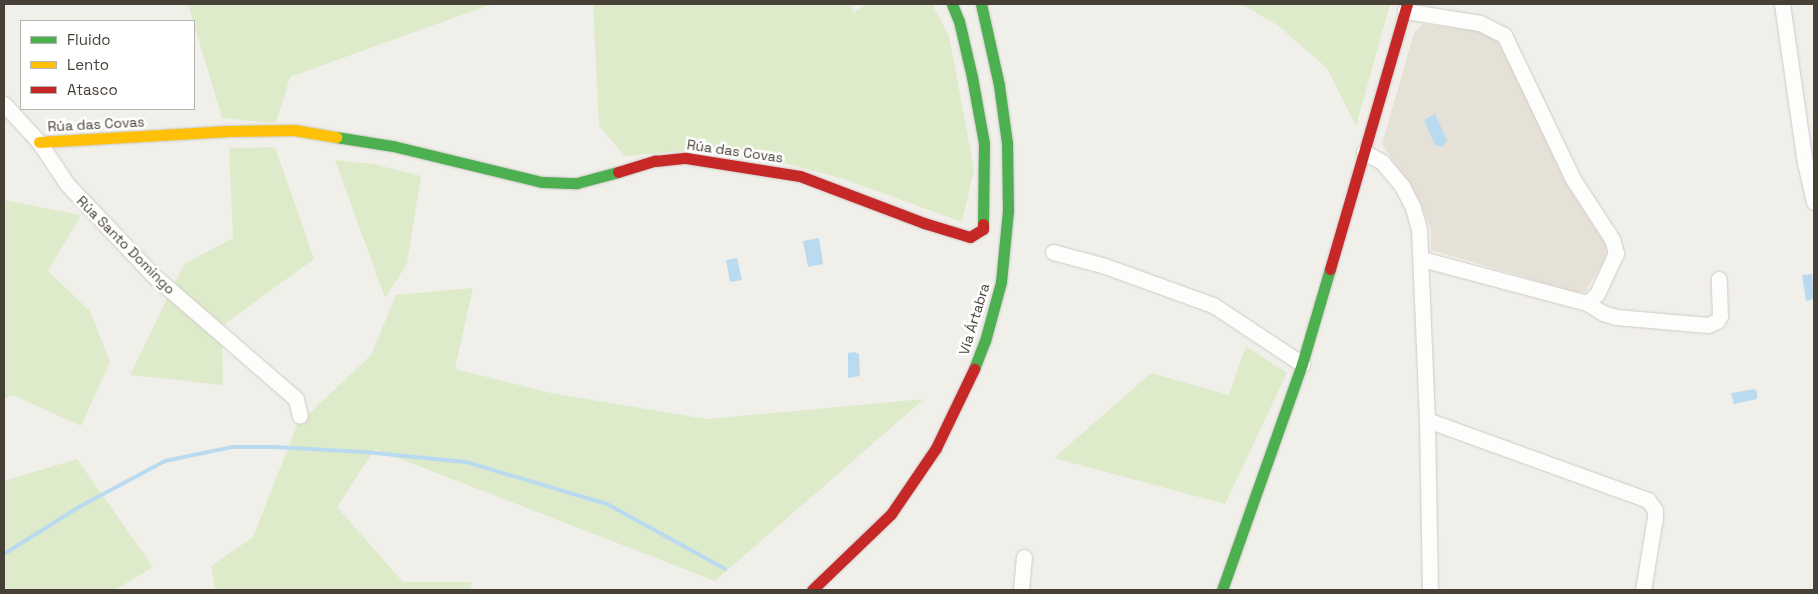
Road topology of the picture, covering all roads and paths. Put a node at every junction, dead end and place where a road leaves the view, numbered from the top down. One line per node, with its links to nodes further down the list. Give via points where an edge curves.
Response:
1 (952, 4): 6 (main road, Rúa das Covas, via 972,77 984,143 983,229 970,237 800,176 686,158 655,161 577,183 542,182 393,146 294,130)
2 (981, 4): 17 (main road, Vía Ártabra, via 999,85 1005,133 1008,211 1001,282 985,341 936,448 890,514)
3 (1782, 4): 8 (street, via 1805,163)
4 (1406, 7): 7 (main road); 12 (street, via 1480,23 1499,31 1508,40 1573,179 1615,246 1615,259 1597,294)
5 (4, 104): 6 (street, Rúa Santo Domingo)
6 (39, 142): 14 (street, Rúa Santo Domingo, via 66,184 153,275 296,399)
7 (1364, 152): 10 (street, via 1382,162 1402,186 1417,222); 13 (main road)
8 (1814, 202)
9 (1053, 252): 13 (street, via 1105,266 1213,305)
10 (1422, 259): 12 (street); 15 (street)
11 (1719, 279): 12 (street, via 1720,316 1708,325 1616,317)
12 (1586, 303)
13 (1302, 364): 19 (main road)
14 (300, 416)
15 (1427, 420): 20 (street); 21 (street, via 1648,500 1655,510 1655,518)
16 (1024, 556): 18 (street)
17 (812, 590)
18 (1021, 590)
19 (1222, 590)
20 (1430, 590)
21 (1643, 590)

